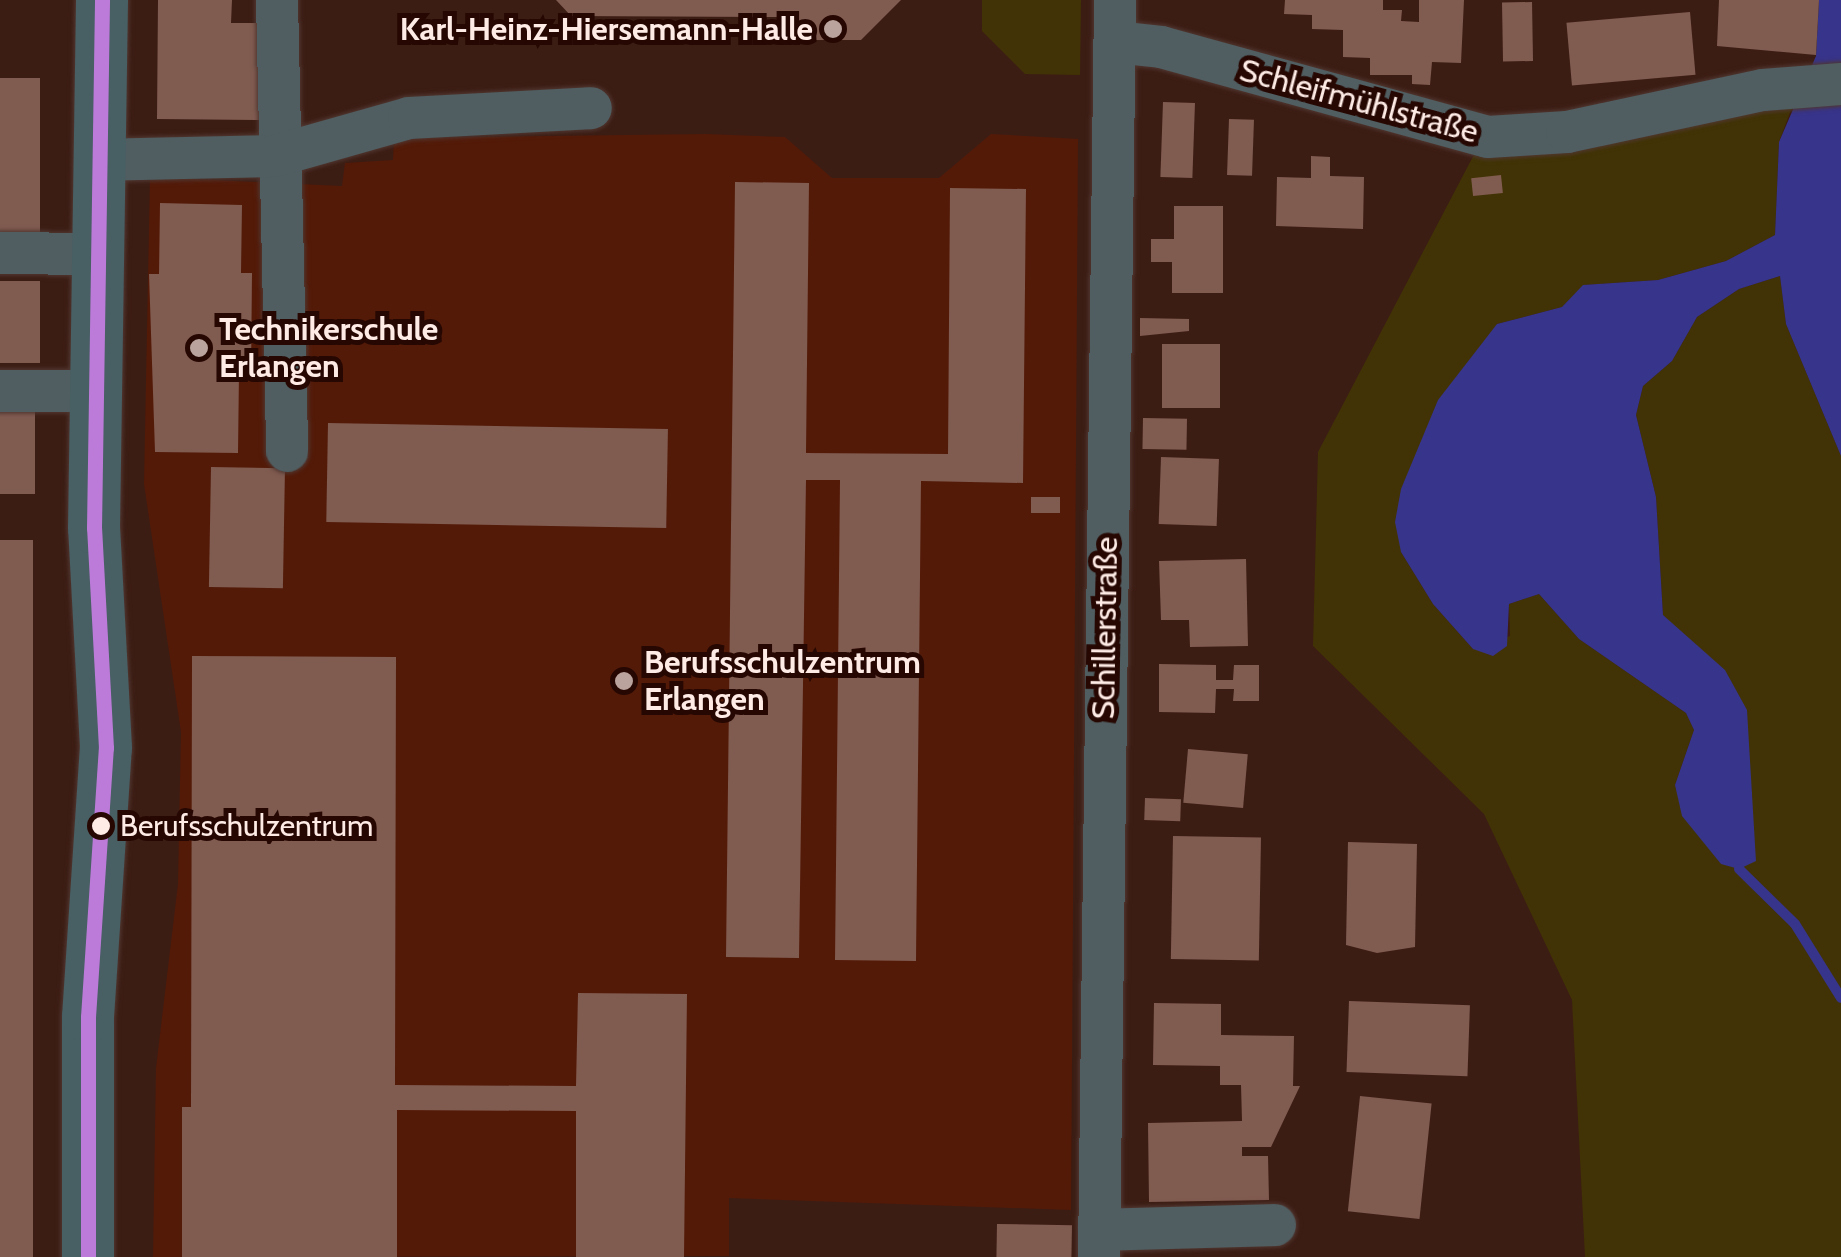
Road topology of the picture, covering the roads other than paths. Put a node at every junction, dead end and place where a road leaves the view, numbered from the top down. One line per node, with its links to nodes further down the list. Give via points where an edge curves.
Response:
1 (102, 0): 8 (main road)
2 (277, 0): 7 (street)
3 (1116, 0): 4 (street, Schillerstraße)
4 (1115, 42): 5 (street, Schleifmühlstraße, via 1161,47 1488,137 1632,122 1787,86); 15 (street, Schillerstraße)
5 (1841, 84)
6 (590, 108): 7 (street, via 408,118)
7 (275, 156): 8 (street); 13 (street, via 287,202)
8 (95, 160): 10 (main road)
9 (0, 253): 10 (street)
10 (94, 254): 12 (main road)
11 (0, 390): 12 (street)
12 (95, 391): 16 (main road, via 106,748 88,1017)
13 (287, 451)
14 (1275, 1226): 15 (street)
15 (1099, 1243)
16 (88, 1257)

